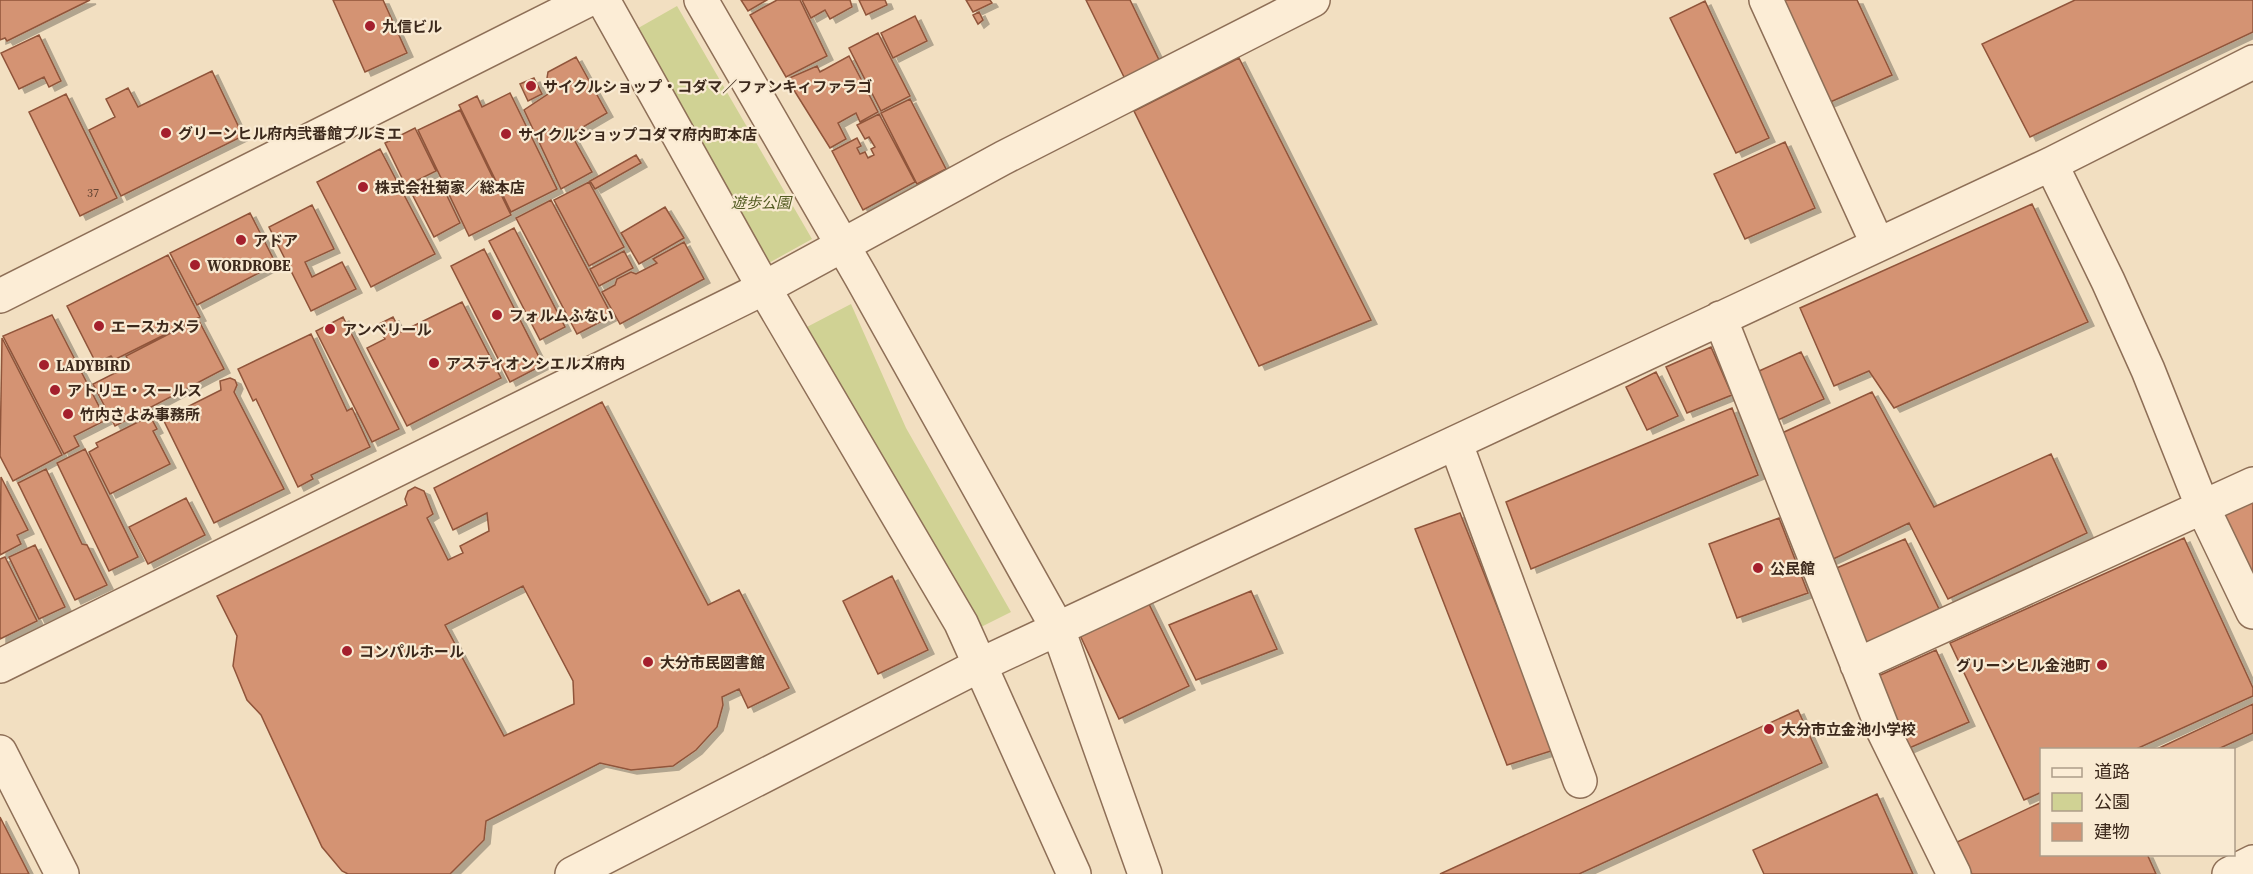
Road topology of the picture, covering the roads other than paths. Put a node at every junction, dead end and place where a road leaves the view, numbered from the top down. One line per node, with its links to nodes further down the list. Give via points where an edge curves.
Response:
1 (588, 0): 11 (street)
2 (603, 0): 10 (street)
3 (701, 0): 9 (street)
4 (1313, 0): 9 (street, via 1003,158)
5 (1766, 0): 8 (street)
6 (2253, 62): 7 (street)
7 (2051, 164): 8 (street); 15 (street, via 2148,370)
8 (1878, 245): 12 (street)
9 (843, 246): 10 (street); 17 (street)
10 (764, 288): 18 (street, via 961,622); 20 (street)
11 (0, 296)
12 (1720, 318): 13 (street); 19 (street)
13 (1456, 444): 17 (street); 22 (street)
14 (2253, 483): 15 (street)
15 (2203, 508): 16 (street); 19 (street)
16 (2253, 612)
17 (1058, 629): 18 (street); 27 (street)
18 (980, 665): 25 (street); 26 (street)
19 (1857, 665): 28 (street, via 1884,732)
20 (0, 666)
21 (0, 752): 24 (street)
22 (1580, 781)
23 (2253, 862): 29 (street)
24 (62, 874)
25 (572, 874)
26 (1074, 874)
27 (1145, 874)
28 (1954, 874)
29 (2229, 874)

